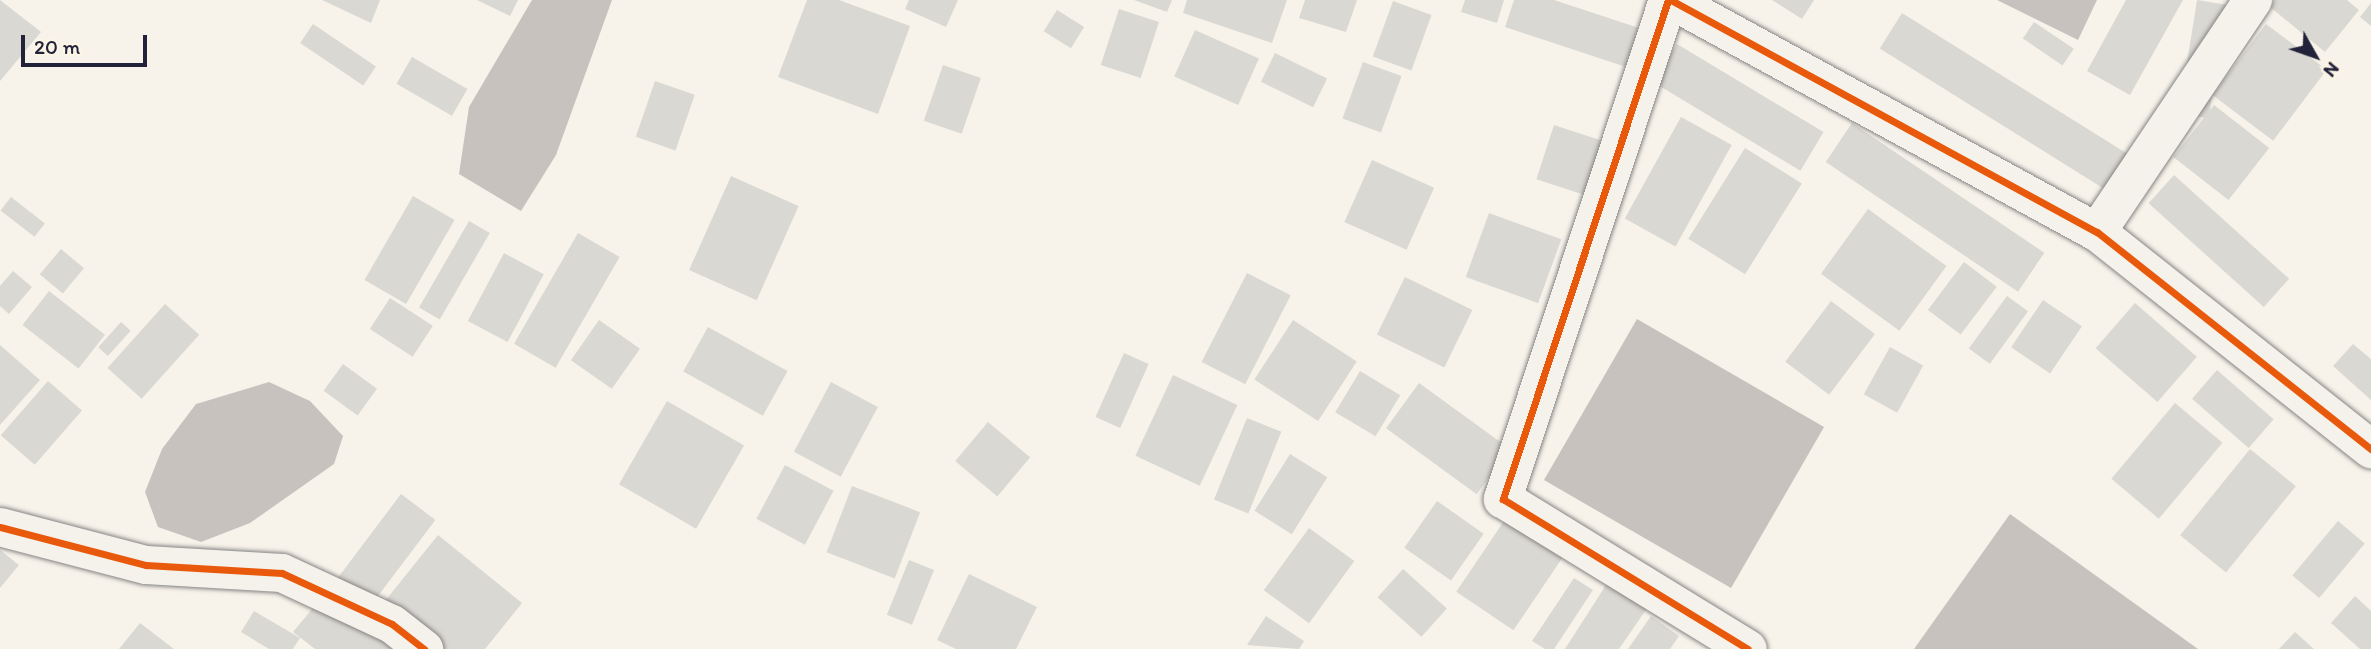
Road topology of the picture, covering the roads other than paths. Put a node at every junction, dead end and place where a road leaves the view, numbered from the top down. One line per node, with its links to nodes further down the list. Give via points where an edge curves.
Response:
1 (1669, 0): 3 (street); 7 (street, via 1503,499)
2 (2253, 0): 3 (street)
3 (2097, 232): 4 (street)
4 (2371, 449)
5 (0, 527): 6 (street, via 146,565 282,573 357,605)
6 (424, 649)
7 (1748, 649)

